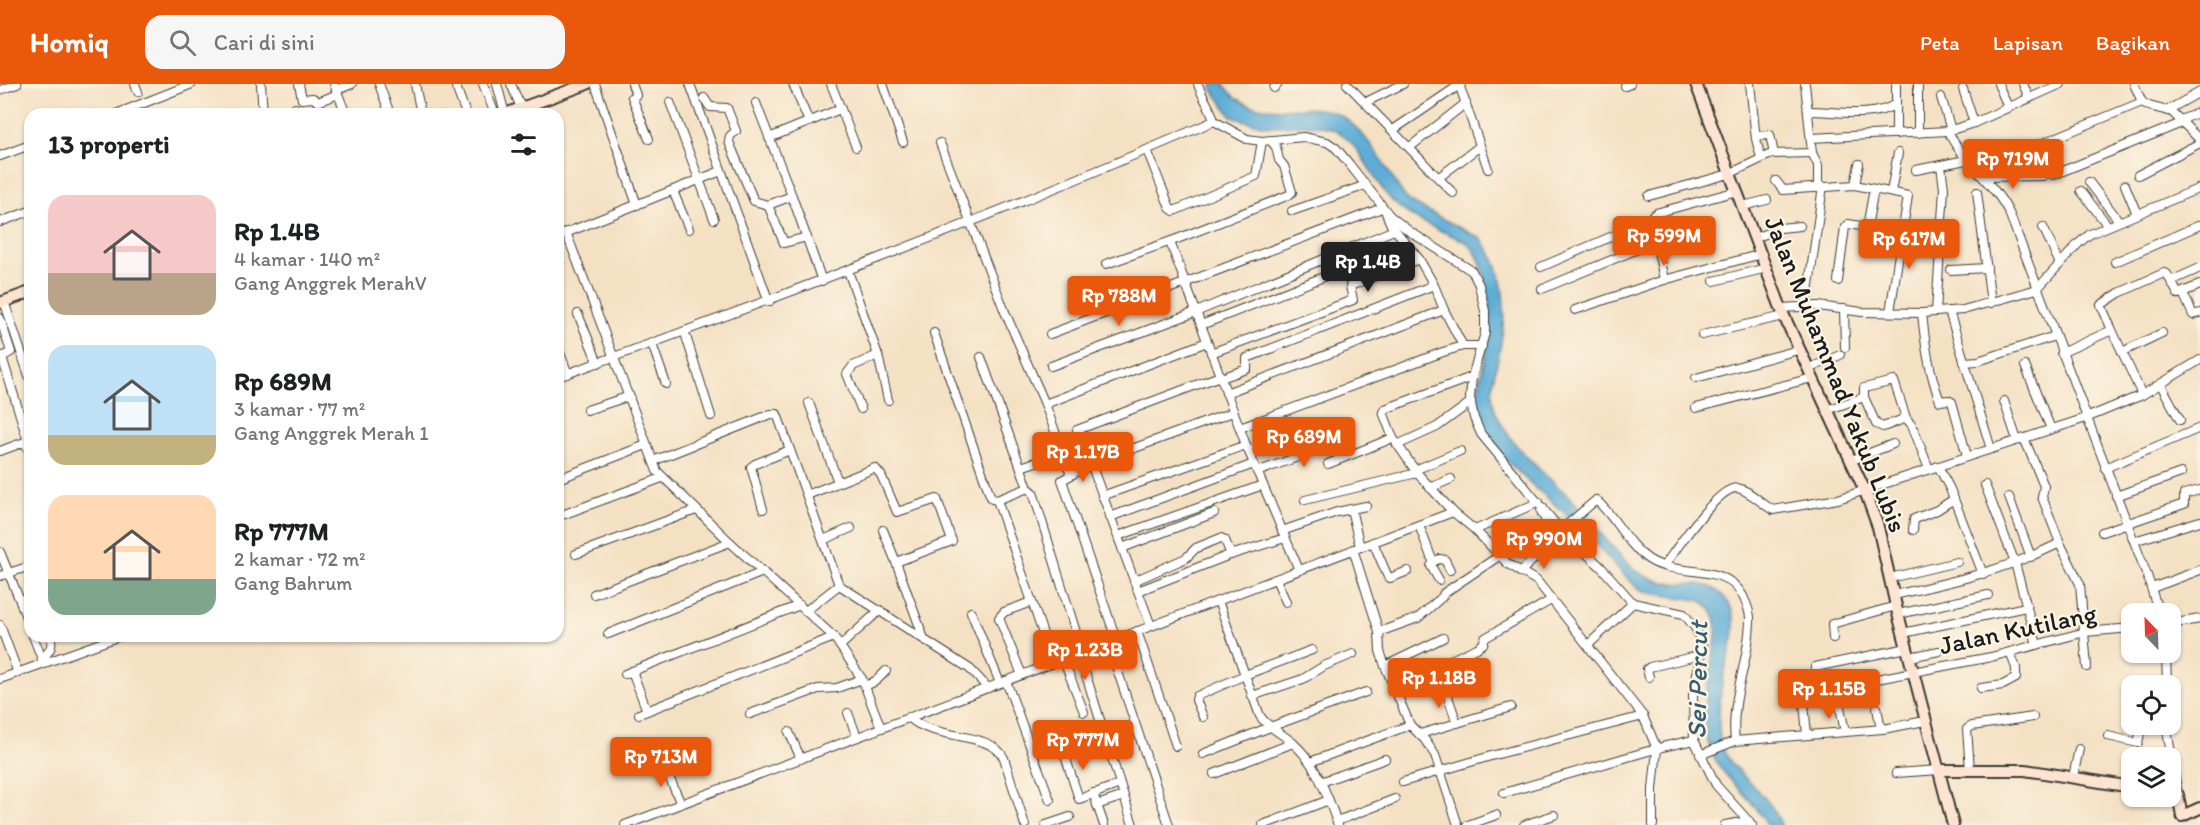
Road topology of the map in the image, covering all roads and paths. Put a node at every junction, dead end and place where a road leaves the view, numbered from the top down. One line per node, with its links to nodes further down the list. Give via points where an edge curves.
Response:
1 (17, 84): 35 (street)
2 (192, 84): 47 (street)
3 (261, 84): 48 (street)
4 (299, 84): 33 (street, via 303,100 313,98 318,102)
5 (352, 84): 33 (street)
6 (379, 84): 50 (street)
7 (415, 84): 51 (street)
8 (455, 84): 52 (street)
9 (483, 84): 53 (street)
10 (497, 84): 54 (street)
11 (511, 84): 55 (street)
12 (595, 84): 119 (street)
13 (632, 84): 72 (street, via 636,95 632,97)
14 (690, 84): 94 (street)
15 (793, 84): 63 (street)
16 (831, 84): 57 (street)
17 (883, 84): 75 (street)
18 (1198, 84): 61 (street)
19 (1347, 84): 41 (street)
20 (1403, 84): 41 (street)
21 (1460, 84): 44 (street); 65 (street)
22 (1696, 84): 95 (main road, Jalan Muhammad Yakub Lubis)
23 (1750, 84): 69 (street)
24 (1805, 84): 59 (street)
25 (1896, 84): 45 (street)
26 (1918, 84): 67 (street)
27 (1998, 84): 46 (street)
28 (2023, 84): 39 (street)
29 (2061, 84): 32 (street)
30 (2134, 84): 42 (street)
31 (583, 85): 56 (main road)
32 (2046, 87): 39 (street)
33 (336, 89): 49 (street)
34 (1963, 89): 64 (street)
35 (0, 90)
36 (2200, 92): 58 (street)
37 (1941, 97): 66 (street)
38 (704, 98): 120 (street, via 710,108 728,109 736,132 729,142 744,180 754,201)
39 (2029, 98): 46 (street)
40 (670, 102): 101 (street)
41 (1366, 102): 65 (street)
42 (2142, 102): 58 (street); 85 (street)
43 (756, 103): 70 (street)
44 (1466, 103): 78 (street); 81 (street)
45 (1896, 104): 59 (street, via 1869,113); 68 (street)
46 (2008, 107): 64 (street)
47 (131, 108)
48 (263, 108)
49 (344, 108)
50 (388, 108)
51 (421, 108)
52 (464, 108)
53 (493, 108)
54 (503, 108)
55 (528, 108)
56 (531, 108)
57 (840, 109): 63 (street); 80 (street)
58 (2168, 110): 62 (street)
59 (1809, 111): 71 (street)
60 (2200, 112): 62 (street)
61 (1214, 121): 73 (street, via 1239,136); 82 (street)
62 (2183, 121): 76 (street); 96 (street)
63 (809, 122): 70 (street)
64 (1974, 123): 66 (street)
65 (1393, 130): 81 (street)
66 (1949, 130): 67 (street); 89 (street)
67 (1918, 133): 68 (street)
68 (1896, 134): 71 (street)
69 (1756, 136): 86 (street, via 1770,135); 88 (street)
70 (769, 138): 116 (street)
71 (1811, 138): 83 (street)
72 (649, 139)
73 (1262, 141): 74 (street); 82 (street, via 1256,176 1174,211)
74 (1271, 141): 104 (street, via 1303,137 1328,142); 143 (street, via 1292,194)
75 (903, 142)
76 (2200, 142): 97 (street)
77 (940, 143): 130 (street)
78 (1480, 146): 92 (street); 100 (street)
79 (24, 147): 87 (street)
80 (856, 147)
81 (1410, 147): 100 (street)
82 (1147, 150): 130 (street)
83 (1812, 153): 86 (street); 107 (street)
84 (1898, 153): 113 (street)
85 (2013, 153)
86 (1774, 154): 88 (street)
87 (0, 156)
88 (1761, 158): 95 (street)
89 (1966, 160): 91 (street); 99 (street)
90 (1859, 164): 105 (street)
91 (1941, 165): 93 (street); 180 (street, via 1944,189)
92 (1488, 169)
93 (1916, 170)
94 (721, 171): 101 (street); 169 (street)
95 (1730, 174): 111 (main road, Jalan Muhammad Yakub Lubis); 117 (street)
96 (2053, 175)
97 (2138, 175)
98 (2043, 176): 99 (street)
99 (1984, 177): 165 (street, via 2003,201)
100 (1438, 178): 115 (street)
101 (699, 179): 110 (street); 127 (street)
102 (1776, 181): 107 (street, via 1783,190)
103 (2089, 182): 128 (street)
104 (1366, 185): 122 (street); 123 (street)
105 (1855, 185): 107 (street); 109 (street)
106 (2125, 185): 125 (street)
107 (1821, 187): 171 (street)
108 (2200, 188): 125 (street)
109 (1874, 189): 113 (street); 159 (street, via 1867,227 1845,227)
110 (673, 191): 119 (street); 137 (street)
111 (1737, 191): 121 (main road, Jalan Muhammad Yakub Lubis); 126 (street)
112 (2081, 191): 134 (street)
113 (1891, 192): 131 (street, via 1908,196)
114 (1977, 192): 152 (street)
115 (1453, 193)
116 (792, 196): 120 (street); 140 (street)
117 (1649, 196)
118 (1767, 200): 121 (street)
119 (638, 205): 139 (street)
120 (768, 205): 140 (street, via 784,243)
121 (1743, 206): 141 (main road, Jalan Muhammad Yakub Lubis)
122 (1292, 211)
123 (1384, 211): 138 (street); 161 (street); 197 (street, via 1472,270 1485,311)
124 (24, 213): 129 (street)
125 (2137, 214): 128 (street)
126 (1651, 217): 142 (street); 150 (street)
127 (714, 219)
128 (2120, 221): 134 (street)
129 (0, 222)
130 (970, 222): 155 (street); 230 (street)
131 (1904, 225): 136 (street); 179 (street)
132 (2200, 225): 147 (street)
133 (1800, 226): 141 (street, via 1780,228)
134 (2109, 226): 149 (street, via 2084,238)
135 (2043, 227): 149 (street)
136 (1923, 228)
137 (689, 229)
138 (1394, 230): 144 (street); 176 (street)
139 (566, 232): 205 (street)
140 (807, 237): 158 (street)
141 (1755, 238): 145 (main road, Jalan Muhammad Yakub Lubis)
142 (1657, 241): 156 (street); 164 (street)
143 (1170, 242): 148 (street); 161 (street)
144 (1404, 243): 146 (street); 185 (street)
145 (1762, 254): 151 (main road, Jalan Muhammad Yakub Lubis); 156 (street)
146 (1419, 259): 162 (street); 177 (street, via 1350,286 1353,300)
147 (2115, 262)
148 (1106, 264)
149 (2060, 264): 165 (street)
150 (1541, 267)
151 (1767, 268): 157 (street); 178 (main road, Jalan Muhammad Yakub Lubis)
152 (1987, 268): 154 (street); 170 (street)
153 (2200, 268): 160 (street)
154 (1951, 270)
155 (848, 271): 158 (street); 203 (street)
156 (1664, 280): 174 (street)
157 (1714, 280)
158 (822, 281): 169 (street)
159 (1838, 281)
160 (2171, 281): 166 (street, via 2177,293); 187 (street, via 2164,273 2101,305)
161 (1186, 284): 176 (street); 191 (street)
162 (1434, 285): 173 (street); 186 (street)
163 (2200, 285): 166 (street)
164 (1542, 289)
165 (2037, 289): 170 (street); 193 (street)
166 (2183, 293): 182 (street, via 2193,315)
167 (24, 294): 168 (main road)
168 (2, 302): 208 (street)
169 (770, 302): 188 (street)
170 (1991, 303): 175 (street)
171 (1806, 306): 172 (street); 178 (street)
172 (1844, 309): 179 (street); 198 (street)
173 (1444, 310): 196 (street); 222 (street)
174 (1575, 310)
175 (1949, 311): 180 (street); 209 (street)
176 (1196, 312): 185 (street); 212 (street)
177 (1320, 312): 186 (street); 201 (street)
178 (1783, 312): 192 (street); 199 (main road, Jalan Muhammad Yakub Lubis)
179 (1890, 312): 181 (street)
180 (1936, 312): 181 (street)
181 (1922, 313): 258 (street, via 1926,357 1940,400 1952,402)
182 (2200, 313)
183 (578, 314): 210 (street)
184 (0, 318): 240 (street, via 10,352 2,357)
185 (1201, 325): 194 (street)
186 (1326, 326): 217 (street, via 1246,358 1247,369)
187 (2112, 330): 200 (street); 202 (street)
188 (685, 333): 195 (street); 236 (street)
189 (934, 333): 285 (street, via 990,495)
190 (2162, 333): 200 (street)
191 (1050, 334)
192 (1702, 335)
193 (2055, 336): 202 (street); 209 (street)
194 (1207, 342): 201 (street); 230 (street)
195 (652, 344): 205 (street); 220 (street)
196 (1463, 346): 197 (street); 243 (street)
197 (1482, 346): 218 (street)
198 (1845, 347)
199 (1798, 350): 214 (main road, Jalan Muhammad Yakub Lubis); 219 (street)
200 (2122, 352): 223 (street)
201 (1211, 353): 217 (street)
202 (2061, 353): 238 (street)
203 (878, 355): 226 (street); 232 (street, via 853,366 847,374)
204 (1840, 355): 214 (street)
205 (614, 357): 210 (street); 224 (street)
206 (981, 357): 263 (street)
207 (2200, 360): 221 (street)
208 (24, 362)
209 (1964, 362): 253 (street)
210 (598, 363): 215 (street)
211 (564, 364): 215 (street)
212 (1051, 366)
213 (2025, 366): 244 (street)
214 (1810, 373): 231 (street); 234 (main road, Jalan Muhammad Yakub Lubis)
215 (568, 374): 216 (street)
216 (564, 376)
217 (1221, 377): 222 (street); 245 (street)
218 (1472, 377): 228 (street); 249 (street, via 1384,410)
219 (1696, 378)
220 (666, 384)
221 (2161, 385): 223 (street); 239 (street)
222 (1226, 393): 235 (street)
223 (2142, 395): 238 (street)
224 (630, 396): 233 (street); 251 (street)
225 (1864, 397): 234 (street); 237 (street, via 1880,427); 237 (street, via 1864,388 1894,381)
226 (888, 400)
227 (2004, 401): 246 (street)
228 (1471, 402): 249 (street, via 1437,427); 287 (street, via 1481,434)
229 (809, 403): 273 (street)
230 (1045, 404): 257 (street)
231 (1696, 408)
232 (861, 409)
233 (587, 410)
234 (1827, 410): 259 (main road, Jalan Muhammad Yakub Lubis)
235 (1233, 412): 243 (street); 262 (street)
236 (711, 416)
237 (1906, 418): 264 (street)
238 (2086, 418): 244 (street); 266 (street)
239 (2180, 420)
240 (24, 428)
241 (1304, 428): 252 (street)
242 (2200, 428): 266 (street)
243 (1240, 429): 252 (street)
244 (2051, 429): 246 (street)
245 (1077, 430)
246 (2020, 439): 253 (street); 311 (street, via 2044,486 2041,495)
247 (1341, 441): 265 (street)
248 (24, 442): 255 (street)
249 (1395, 442): 261 (street); 267 (street)
250 (1893, 444): 259 (street)
251 (646, 445): 260 (street); 270 (street)
252 (1247, 448): 265 (street); 281 (street)
253 (1991, 449): 258 (street)
254 (790, 450): 260 (street, via 778,415 773,413); 280 (street); 289 (street, via 751,468)
255 (0, 451)
256 (1460, 451): 267 (street)
257 (1062, 453): 263 (street); 269 (street)
258 (1967, 456): 264 (street)
259 (1851, 460): 279 (main road, Jalan Muhammad Yakub Lubis)
260 (653, 461): 271 (street)
261 (1328, 464)
262 (1091, 465): 269 (street); 281 (street)
263 (1020, 467): 276 (street)
264 (1933, 467): 279 (street); 284 (street)
265 (1256, 468): 274 (street); 295 (street)
266 (2105, 468): 283 (street)
267 (1416, 471): 277 (street); 286 (street)
268 (2181, 473): 283 (street)
269 (1071, 475): 370 (street, via 1062,482)
270 (564, 477)
271 (662, 478): 291 (street); 294 (street)
272 (1451, 479): 277 (street)
273 (838, 482): 280 (street); 320 (street, via 875,468 882,475 897,512 938,500 952,542)
274 (1263, 485): 305 (street); 306 (street)
275 (1985, 485): 322 (street)
276 (1028, 488): 285 (street); 381 (street, via 1033,492)
277 (1431, 488): 292 (street)
278 (2200, 490): 297 (street, via 2184,495 2184,504)
279 (1865, 491): 323 (street, via 1778,510 1737,488 1728,490 1702,516); 333 (main road, Jalan Muhammad Yakub Lubis)
280 (807, 495): 307 (street)
281 (1102, 496): 295 (street)
282 (2009, 496): 318 (street)
283 (2116, 496): 297 (street)
284 (1954, 499): 302 (street, via 1914,519); 331 (street)
285 (997, 500): 346 (street)
286 (1305, 500)
287 (1541, 505): 301 (street); 304 (street)
288 (1366, 506): 290 (street)
289 (763, 509)
290 (1351, 509): 305 (street); 313 (street)
291 (696, 510): 309 (street); 315 (street)
292 (1453, 512): 298 (street); 301 (street)
293 (1214, 513): 312 (street)
294 (564, 514)
295 (1110, 517): 306 (street)
296 (2200, 521): 308 (street)
297 (2127, 523): 303 (street); 308 (street)
298 (1419, 525): 310 (street); 319 (street)
299 (851, 528): 307 (street)
300 (882, 530): 320 (street)
301 (1475, 530): 317 (street)
302 (1914, 530)
303 (2102, 532)
304 (1560, 533): 323 (street, via 1594,500 1598,501 1638,551); 330 (street); 348 (street, via 1582,549)
305 (1283, 535): 316 (street); 325 (street)
306 (1118, 536): 312 (street)
307 (823, 540): 337 (street)
308 (2134, 541): 338 (street)
309 (730, 542): 329 (street); 340 (street)
310 (1373, 542): 313 (street); 328 (street, via 1388,577)
311 (2060, 543): 318 (street); 363 (street, via 2079,578)
312 (1122, 548): 336 (street)
313 (1357, 548): 325 (street); 362 (street)
314 (0, 552): 332 (street)
315 (576, 554)
316 (1231, 555): 336 (street, via 1221,538); 339 (street)
317 (1499, 556): 330 (street); 362 (street, via 1446,591 1418,618)
318 (2031, 557): 322 (street)
319 (1434, 561): 326 (street, via 1443,559); 335 (street, via 1431,566)
320 (897, 562): 366 (street)
321 (1957, 562): 333 (street)
322 (2015, 563): 331 (street); 352 (street)
323 (1664, 566): 432 (street, via 1695,570 1731,582 1747,605 1748,649 1733,719)
324 (24, 568): 332 (street)
325 (1299, 570): 334 (street)
326 (1450, 570)
327 (2200, 570): 338 (street)
328 (1408, 571)
329 (763, 572): 351 (street); 365 (street)
330 (1520, 572): 342 (street, via 1534,579)
331 (1983, 574): 350 (street)
332 (4, 575): 343 (street)
333 (1890, 578): 350 (main road, Jalan Muhammad Yakub Lubis)
334 (1276, 579): 344 (street); 347 (street)
335 (1439, 580)
336 (1134, 581): 339 (street)
337 (839, 585): 351 (street); 353 (street)
338 (2152, 588): 349 (street)
339 (1138, 591): 359 (street)
340 (594, 594)
341 (1988, 595): 350 (street)
342 (1551, 600): 374 (street); 399 (street, via 1485,638 1477,648)
343 (20, 601): 345 (street); 354 (street)
344 (1218, 601): 359 (street); 394 (street)
345 (24, 602)
346 (1031, 602): 386 (street); 393 (street, via 1004,612 999,618)
347 (1286, 602)
348 (1633, 603): 374 (street); 383 (street, via 1684,614 1696,629)
349 (2156, 603)
350 (1896, 605): 364 (main road, Jalan Muhammad Yakub Lubis); 369 (street, via 1832,624)
351 (804, 607): 367 (street); 367 (street, via 628,673 643,712)
352 (2026, 607): 364 (street); 375 (street)
353 (880, 610): 366 (street); 376 (street)
354 (24, 612)
355 (971, 612): 398 (street)
356 (2200, 619): 357 (street)
357 (2181, 622)
358 (0, 624): 392 (street)
359 (1152, 626): 361 (street)
360 (2121, 629): 363 (street, Jalan Kutilang)
361 (1137, 631): 370 (street); 434 (street)
362 (1379, 632): 387 (street)
363 (2085, 632): 375 (street, Jalan Kutilang); 389 (street)
364 (1903, 633): 379 (main road, Jalan Muhammad Yakub Lubis)
365 (608, 634)
366 (922, 636): 401 (street, via 974,671)
367 (834, 637): 376 (street)
368 (1443, 638): 387 (street)
369 (1833, 638)
370 (1112, 641): 381 (street); 474 (street)
371 (35, 642): 385 (street)
372 (52, 642): 385 (street)
373 (102, 642): 385 (street)
374 (1588, 645): 413 (street)
375 (2037, 645): 380 (street, Jalan Kutilang)
376 (840, 646): 397 (street)
377 (1312, 650): 394 (street)
378 (1939, 651): 379 (street)
379 (1909, 652): 388 (street); 391 (main road, Jalan Muhammad Yakub Lubis)
380 (2010, 652): 391 (street, Jalan Kutilang); 403 (street, via 2016,678 2003,685)
381 (1080, 653): 384 (street); 451 (street)
382 (1353, 654): 406 (street, via 1303,679)
383 (1701, 655): 395 (street, via 1650,667); 431 (street, via 1693,696)
384 (1063, 659): 386 (street); 410 (street)
385 (43, 662): 392 (street)
386 (1053, 663): 393 (street)
387 (1385, 666): 399 (street)
388 (1815, 667)
389 (2087, 667)
390 (886, 671): 397 (street, via 877,680)
391 (1914, 672): 400 (street, Jalan Kutilang); 417 (main road, Jalan Muhammad Yakub Lubis)
392 (18, 673): 396 (street)
393 (1022, 675): 398 (street)
394 (1245, 675): 406 (street); 415 (street, via 1197,696)
395 (1649, 677)
396 (0, 680)
397 (864, 682): 412 (street, via 818,689); 421 (street)
398 (1003, 682): 401 (street); 456 (street)
399 (1394, 686): 419 (street)
400 (1836, 687): 404 (street, Jalan Kutilang); 424 (street)
401 (988, 688): 414 (street)
402 (1445, 688): 418 (street)
403 (1981, 688)
404 (1825, 689)
405 (1366, 693): 420 (street)
406 (1252, 696): 420 (street, via 1260,716)
407 (1804, 703): 427 (street)
408 (1511, 707): 418 (street)
409 (1877, 708): 422 (street)
410 (1084, 712)
411 (848, 713): 430 (street)
412 (750, 714)
413 (1643, 716): 435 (street); 445 (street)
414 (909, 717): 421 (street); 470 (street, via 925,729 982,742 1000,751)
415 (1203, 717)
416 (2033, 717): 444 (street, via 1967,729)
417 (1926, 721): 422 (street); 443 (main road, Jalan Muhammad Yakub Lubis)
418 (1457, 723): 426 (street)
419 (1410, 725): 426 (street); 441 (street)
420 (1270, 727): 433 (street); 437 (street)
421 (881, 728): 430 (street)
422 (1881, 729): 424 (street)
423 (789, 732): 439 (street)
424 (1845, 732): 427 (street)
425 (1058, 734): 454 (street, via 1079,799)
426 (1420, 734): 445 (street)
427 (1807, 735): 432 (street)
428 (2140, 735): 429 (street, via 2138,743)
429 (2108, 736)
430 (857, 737): 439 (street)
431 (1694, 740): 435 (street); 438 (street)
432 (1734, 742): 438 (street)
433 (1293, 743): 441 (street); 447 (street)
434 (1176, 746)
435 (1657, 749): 453 (street); 468 (street)
436 (2079, 749): 448 (street)
437 (1203, 754)
438 (1702, 754): 467 (street, via 1716,785)
439 (801, 759): 459 (street)
440 (1385, 759): 449 (street)
441 (1310, 762): 449 (street)
442 (663, 763): 459 (street)
443 (1939, 770): 444 (main road); 446 (street); 480 (main road, Jalan Muhammad Yakub Lubis)
444 (1970, 770): 448 (main road, via 2025,770)
445 (1441, 772): 450 (street); 476 (street)
446 (1896, 773)
447 (1214, 774)
448 (2073, 777): 452 (main road)
449 (1321, 782): 457 (street)
450 (1403, 782)
451 (1120, 784): 454 (street); 455 (street)
452 (2121, 785)
453 (1504, 793)
454 (1093, 794): 460 (street)
455 (1124, 796): 460 (street); 473 (street)
456 (1050, 800)
457 (1329, 800): 466 (street); 475 (street)
458 (1395, 800): 466 (street)
459 (681, 804): 469 (street)
460 (1097, 804): 472 (street)
461 (2200, 808): 465 (main road)
462 (1496, 815): 477 (street)
463 (1554, 815): 478 (street)
464 (1070, 817): 471 (street)
465 (2182, 820)
466 (1337, 823)
467 (1750, 823): 479 (street)
468 (1650, 824)
469 (625, 825)
470 (1025, 825)
471 (1047, 825)
472 (1104, 825)
473 (1133, 825)
474 (1169, 825)
475 (1263, 825)
476 (1458, 825)
477 (1468, 825)
478 (1524, 825)
479 (1725, 825)
480 (1952, 825)

